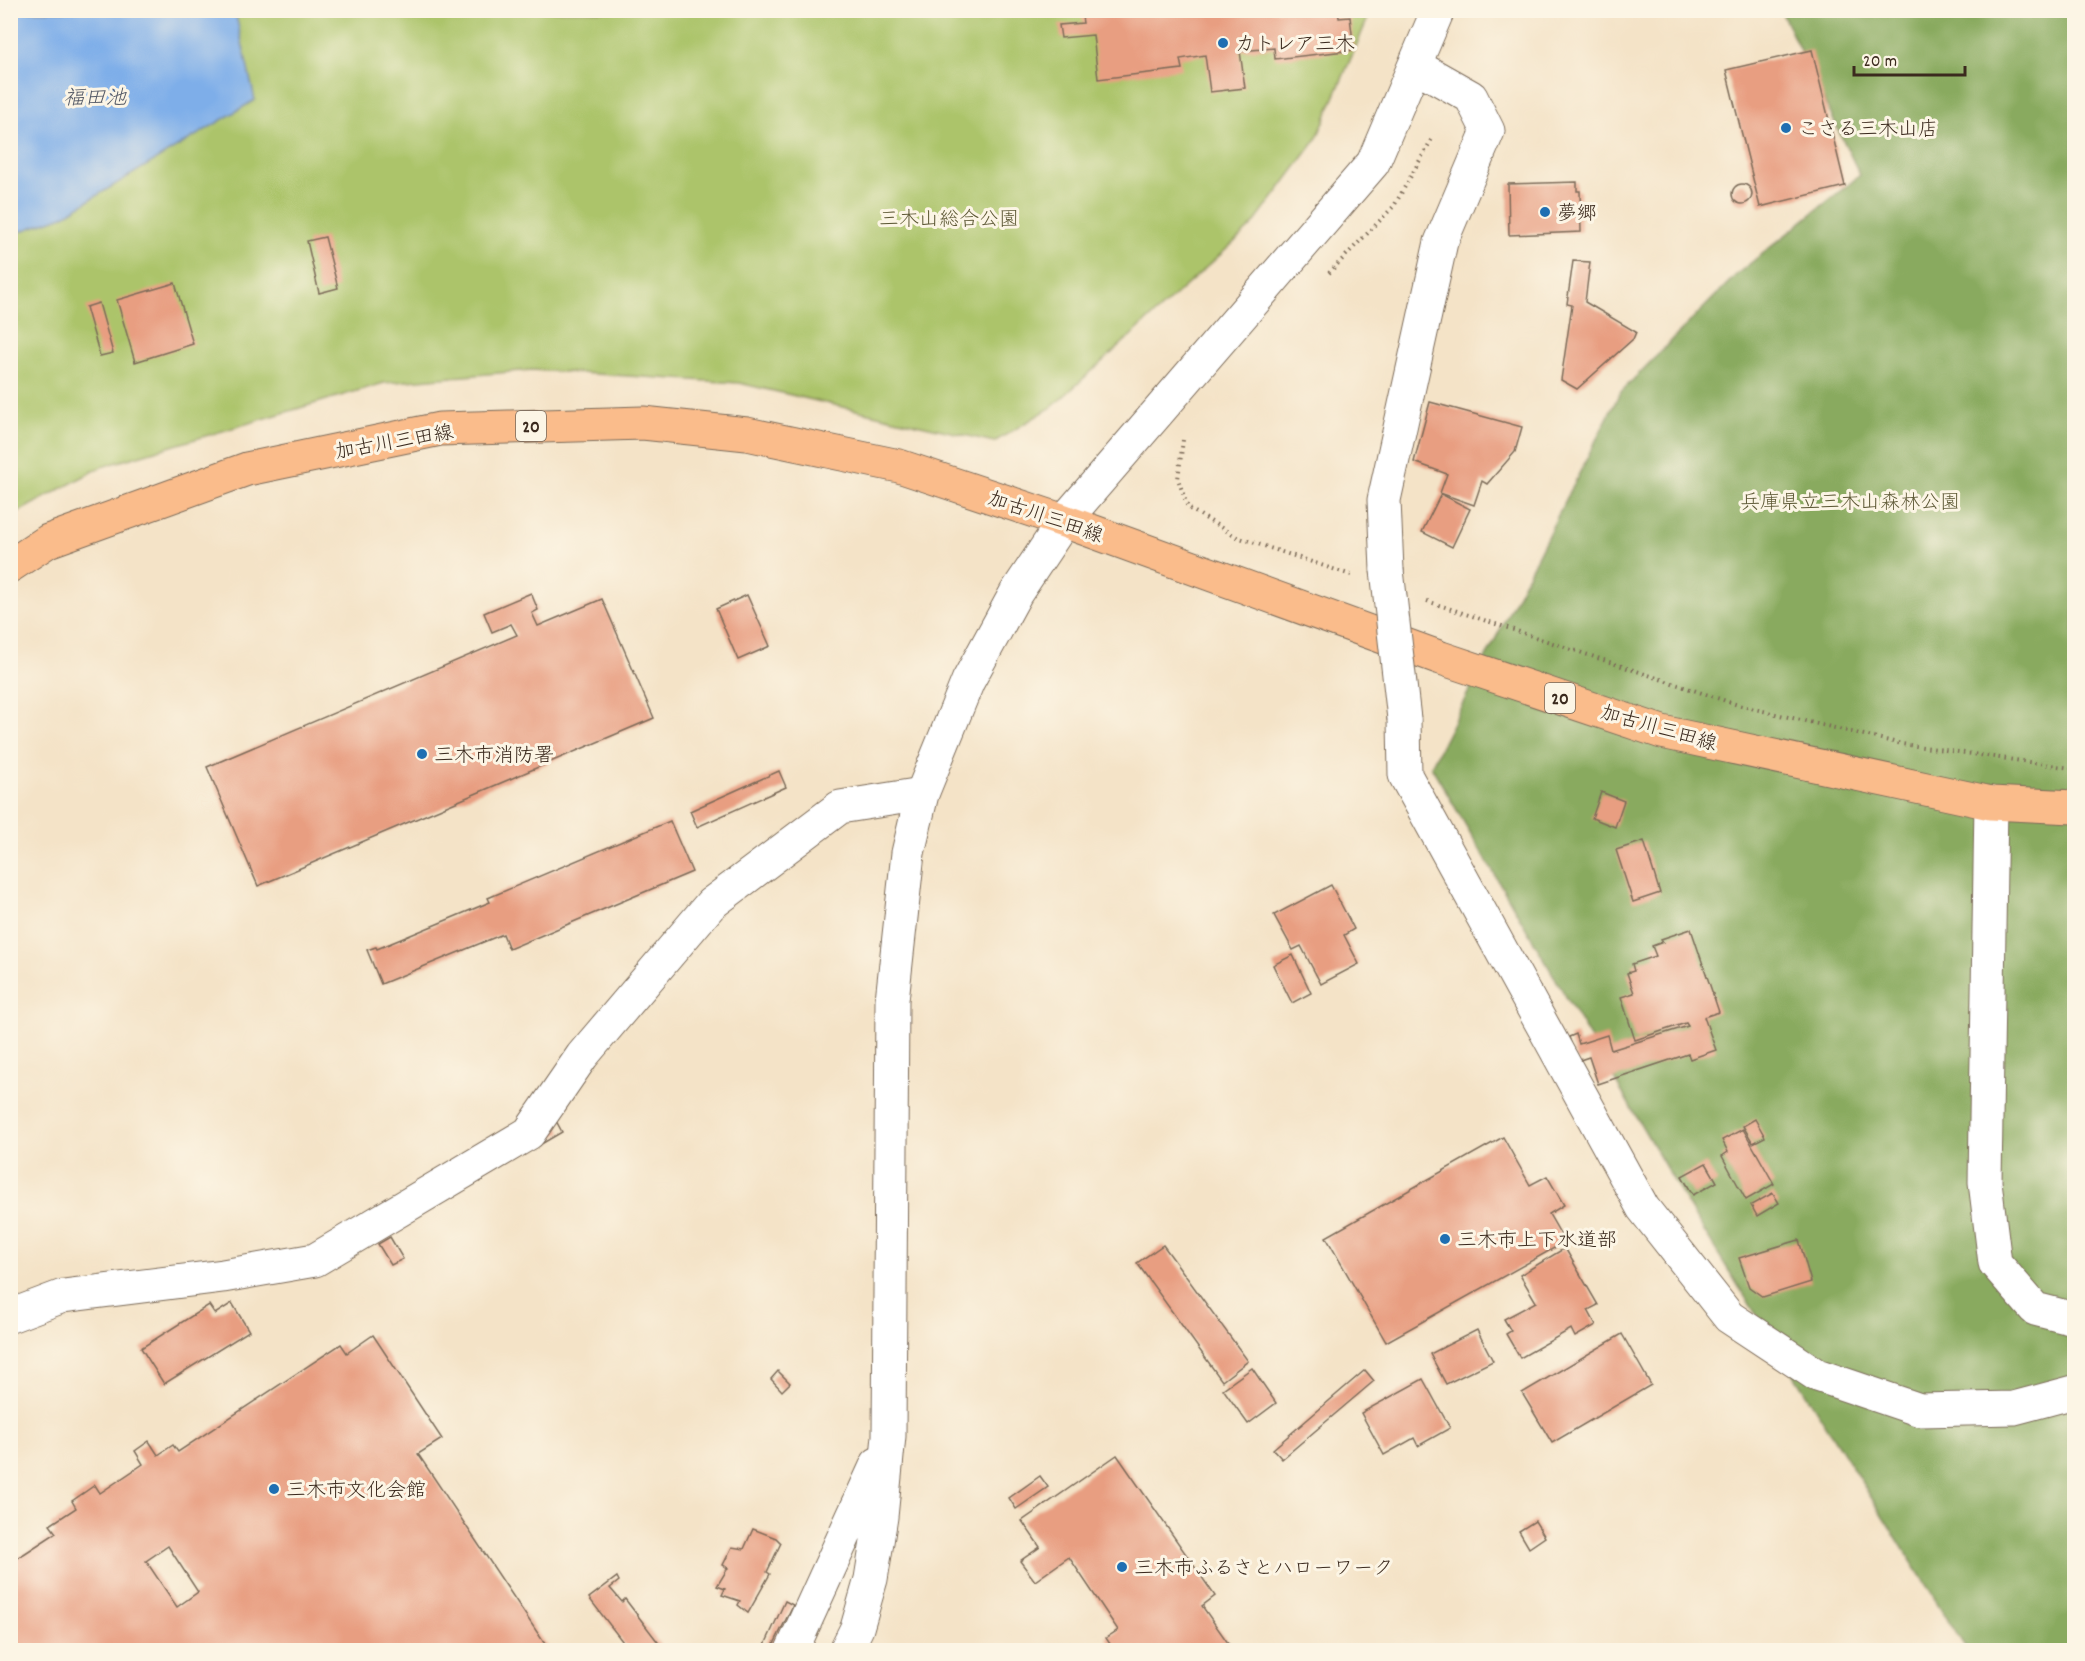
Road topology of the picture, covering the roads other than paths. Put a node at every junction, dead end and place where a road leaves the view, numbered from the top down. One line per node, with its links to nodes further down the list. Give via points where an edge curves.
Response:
1 (1438, 10): 2 (street)
2 (1416, 66): 3 (street, via 1373,164); 10 (street, bridge, via 1471,98 1488,131 1441,242 1384,500 1387,570 1404,719 1405,775 1643,1208 1729,1317 1817,1375 1920,1410 2014,1408)
3 (1064, 521): 4 (main road, 加古川三田線 / 20, via 899,466 747,434 643,423 440,429 247,469 48,541); 5 (street, via 1016,593 968,681); 6 (main road, 加古川三田線 / 20, via 1442,658 1662,732)
4 (10, 566)
5 (922, 794): 8 (street, via 840,807 711,904 582,1056 529,1133 315,1260 63,1296); 11 (street, via 908,853 892,1000)
6 (1991, 803): 7 (main road, 加古川三田線 / 20); 9 (street, via 1985,1182 1995,1263 2035,1308)
7 (2074, 807)
8 (10, 1316)
9 (2074, 1320)
10 (2074, 1392)
11 (890, 1436): 12 (street); 13 (street, via 871,1579 857,1628)
12 (792, 1650)
13 (846, 1650)

